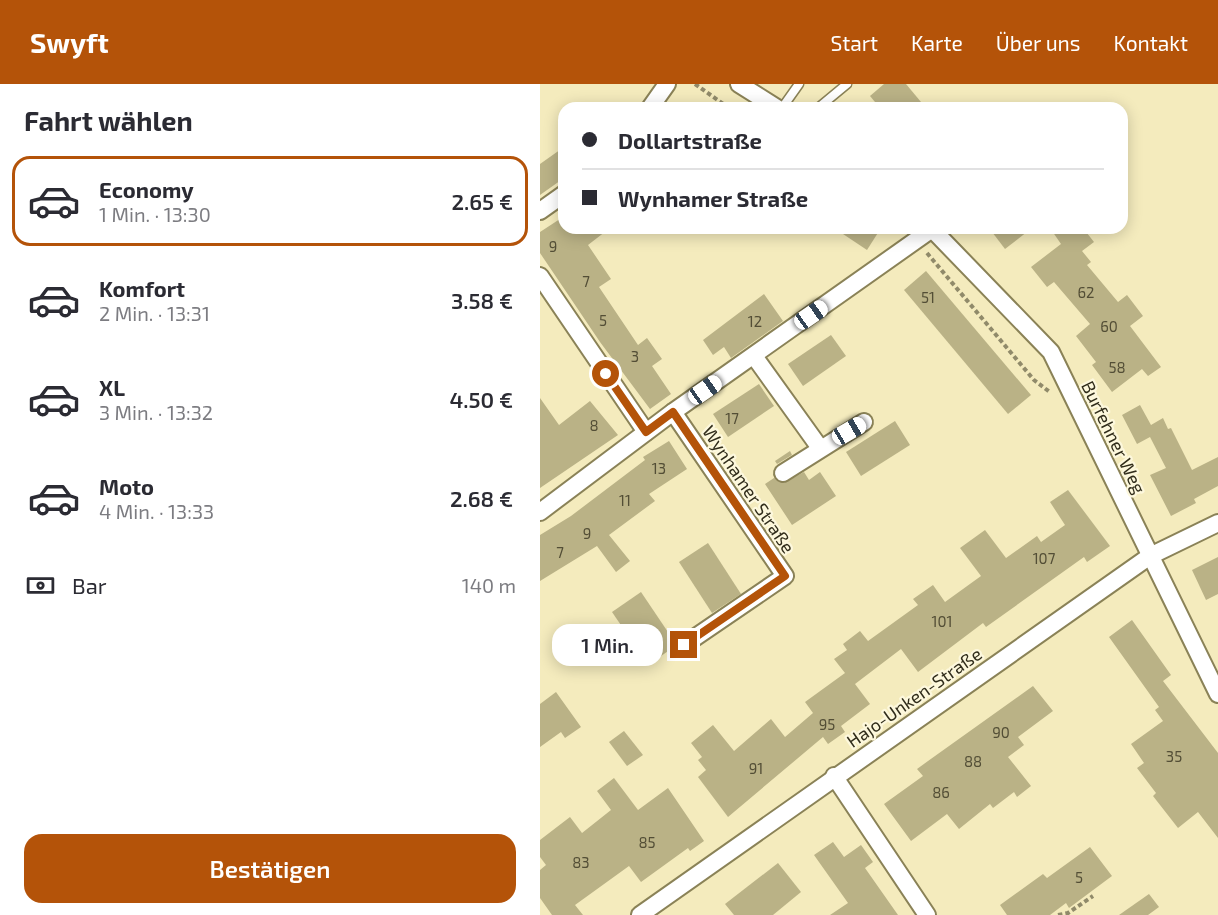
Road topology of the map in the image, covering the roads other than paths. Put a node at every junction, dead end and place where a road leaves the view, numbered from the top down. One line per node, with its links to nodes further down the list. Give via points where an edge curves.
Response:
1 (667, 84): 5 (street)
2 (739, 84): 6 (street)
3 (799, 84): 7 (lane)
4 (847, 84): 8 (lane)
5 (654, 102)
6 (768, 102)
7 (786, 102)
8 (825, 102)
9 (558, 198): 10 (street)
10 (540, 211)
11 (924, 234): 14 (street)
12 (938, 234): 22 (street, Burfehner Weg, via 1051,352)
13 (540, 276): 17 (street)
14 (754, 356): 15 (street); 18 (street)
15 (673, 412): 17 (street); 23 (street, Wynhamer Straße, via 785,576)
16 (864, 422): 18 (street, Wynhamer Straße)
17 (646, 432): 20 (street)
18 (820, 448): 19 (street, Wynhamer Straße)
19 (783, 473)
20 (540, 512)
21 (1218, 523): 22 (street, Hajo-Unken-Straße)
22 (1150, 556): 24 (street, Burfehner Weg); 25 (street, Hajo-Unken-Straße)
23 (684, 645)
24 (1218, 694)
25 (834, 776): 26 (street, Hajo-Unken-Straße); 27 (street)
26 (640, 915)
27 (927, 915)

